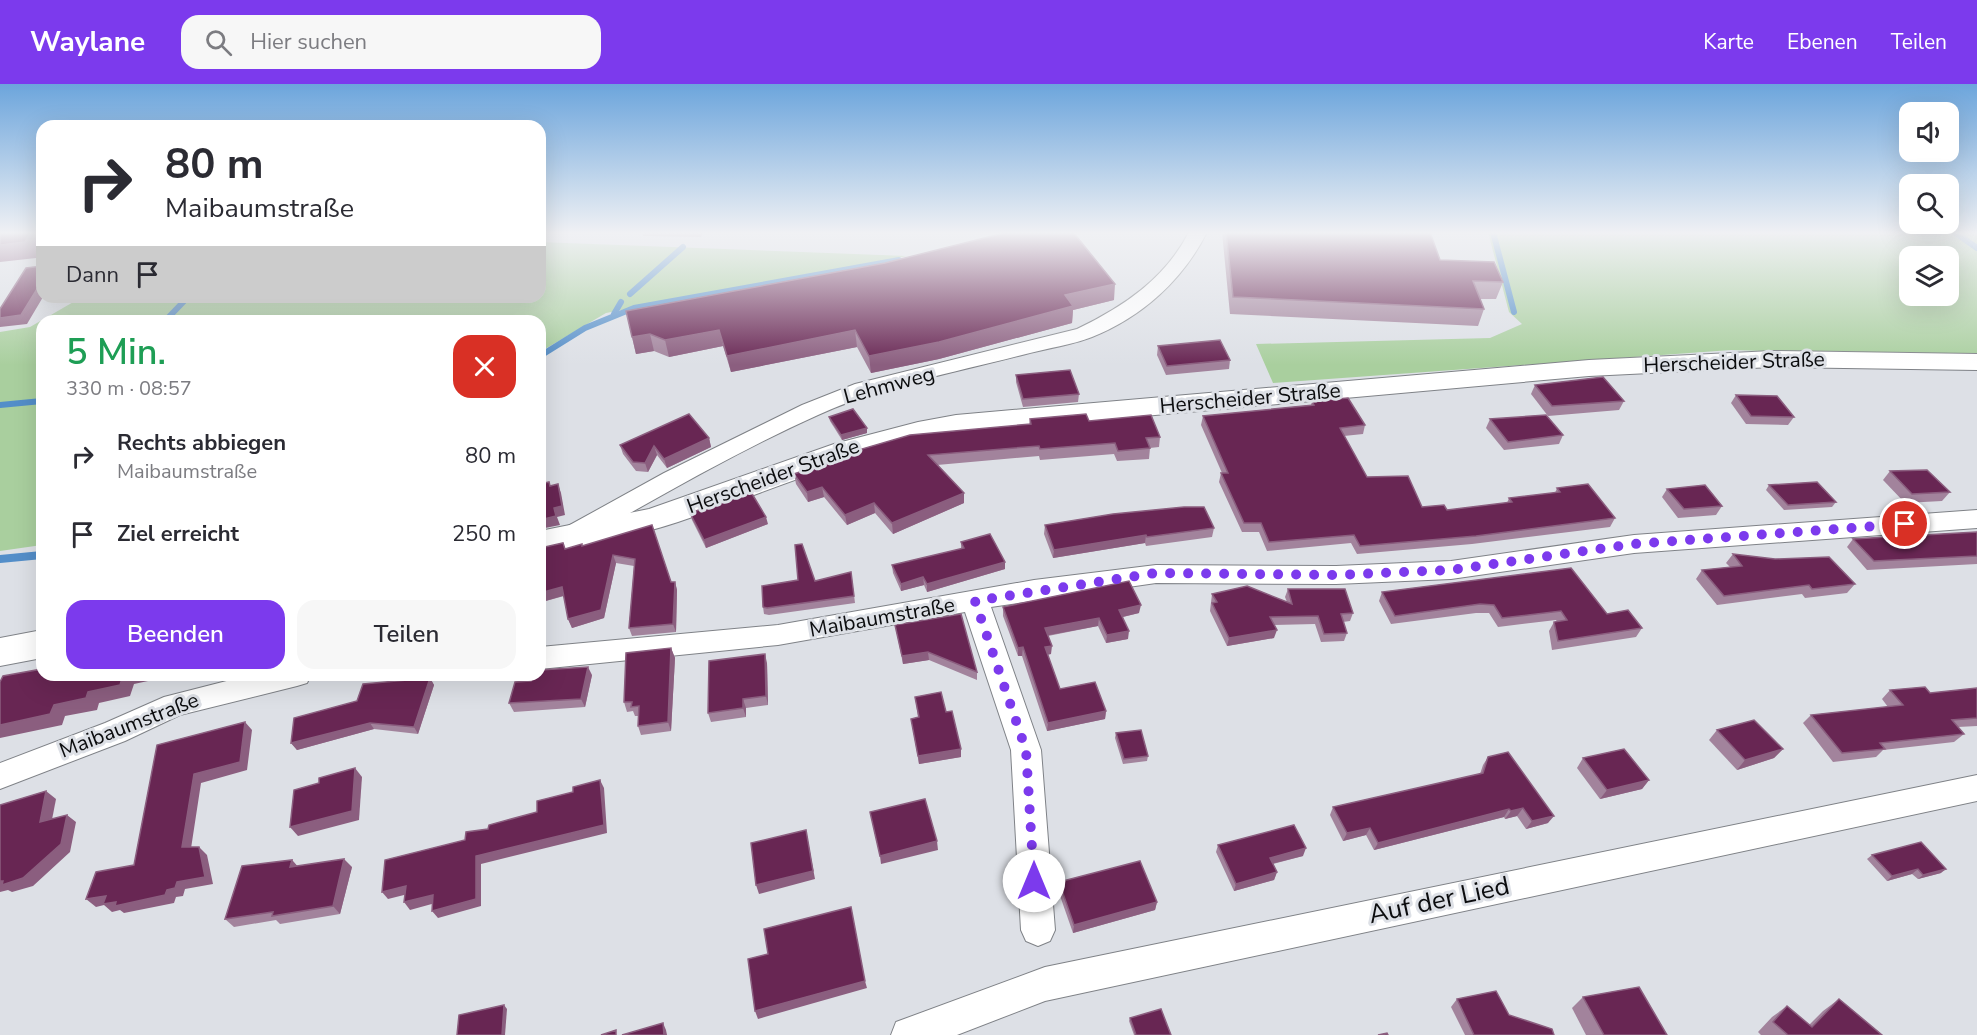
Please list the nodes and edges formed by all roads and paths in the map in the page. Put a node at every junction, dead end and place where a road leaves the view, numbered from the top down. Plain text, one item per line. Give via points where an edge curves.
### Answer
1 (1166, 276) edge
2 (1977, 362) edge
3 (1977, 519) edge
4 (553, 540) edge
5 (975, 601) junction
6 (36, 645) edge
7 (0, 652) edge
8 (546, 657) edge
9 (272, 681) edge
10 (0, 776) edge
11 (1977, 788) edge
12 (1038, 930) dead end
13 (909, 1035) edge

1 - 4 street, Lehmweg via 1112,321 1084,333 863,389 810,410 672,479 604,519
2 - 4 main road, Herscheider Straße via 1772,359 1600,367 956,424 912,430 869,442 666,514
3 - 5 street, Maibaumstraße via 1634,544 1451,570 1336,575 1156,573
5 - 8 street, Maibaumstraße via 778,635
5 - 12 street via 1026,750
6 - 7 main road
9 - 10 street, Maibaumstraße via 174,705
11 - 13 street, Auf der Lied via 1044,984

